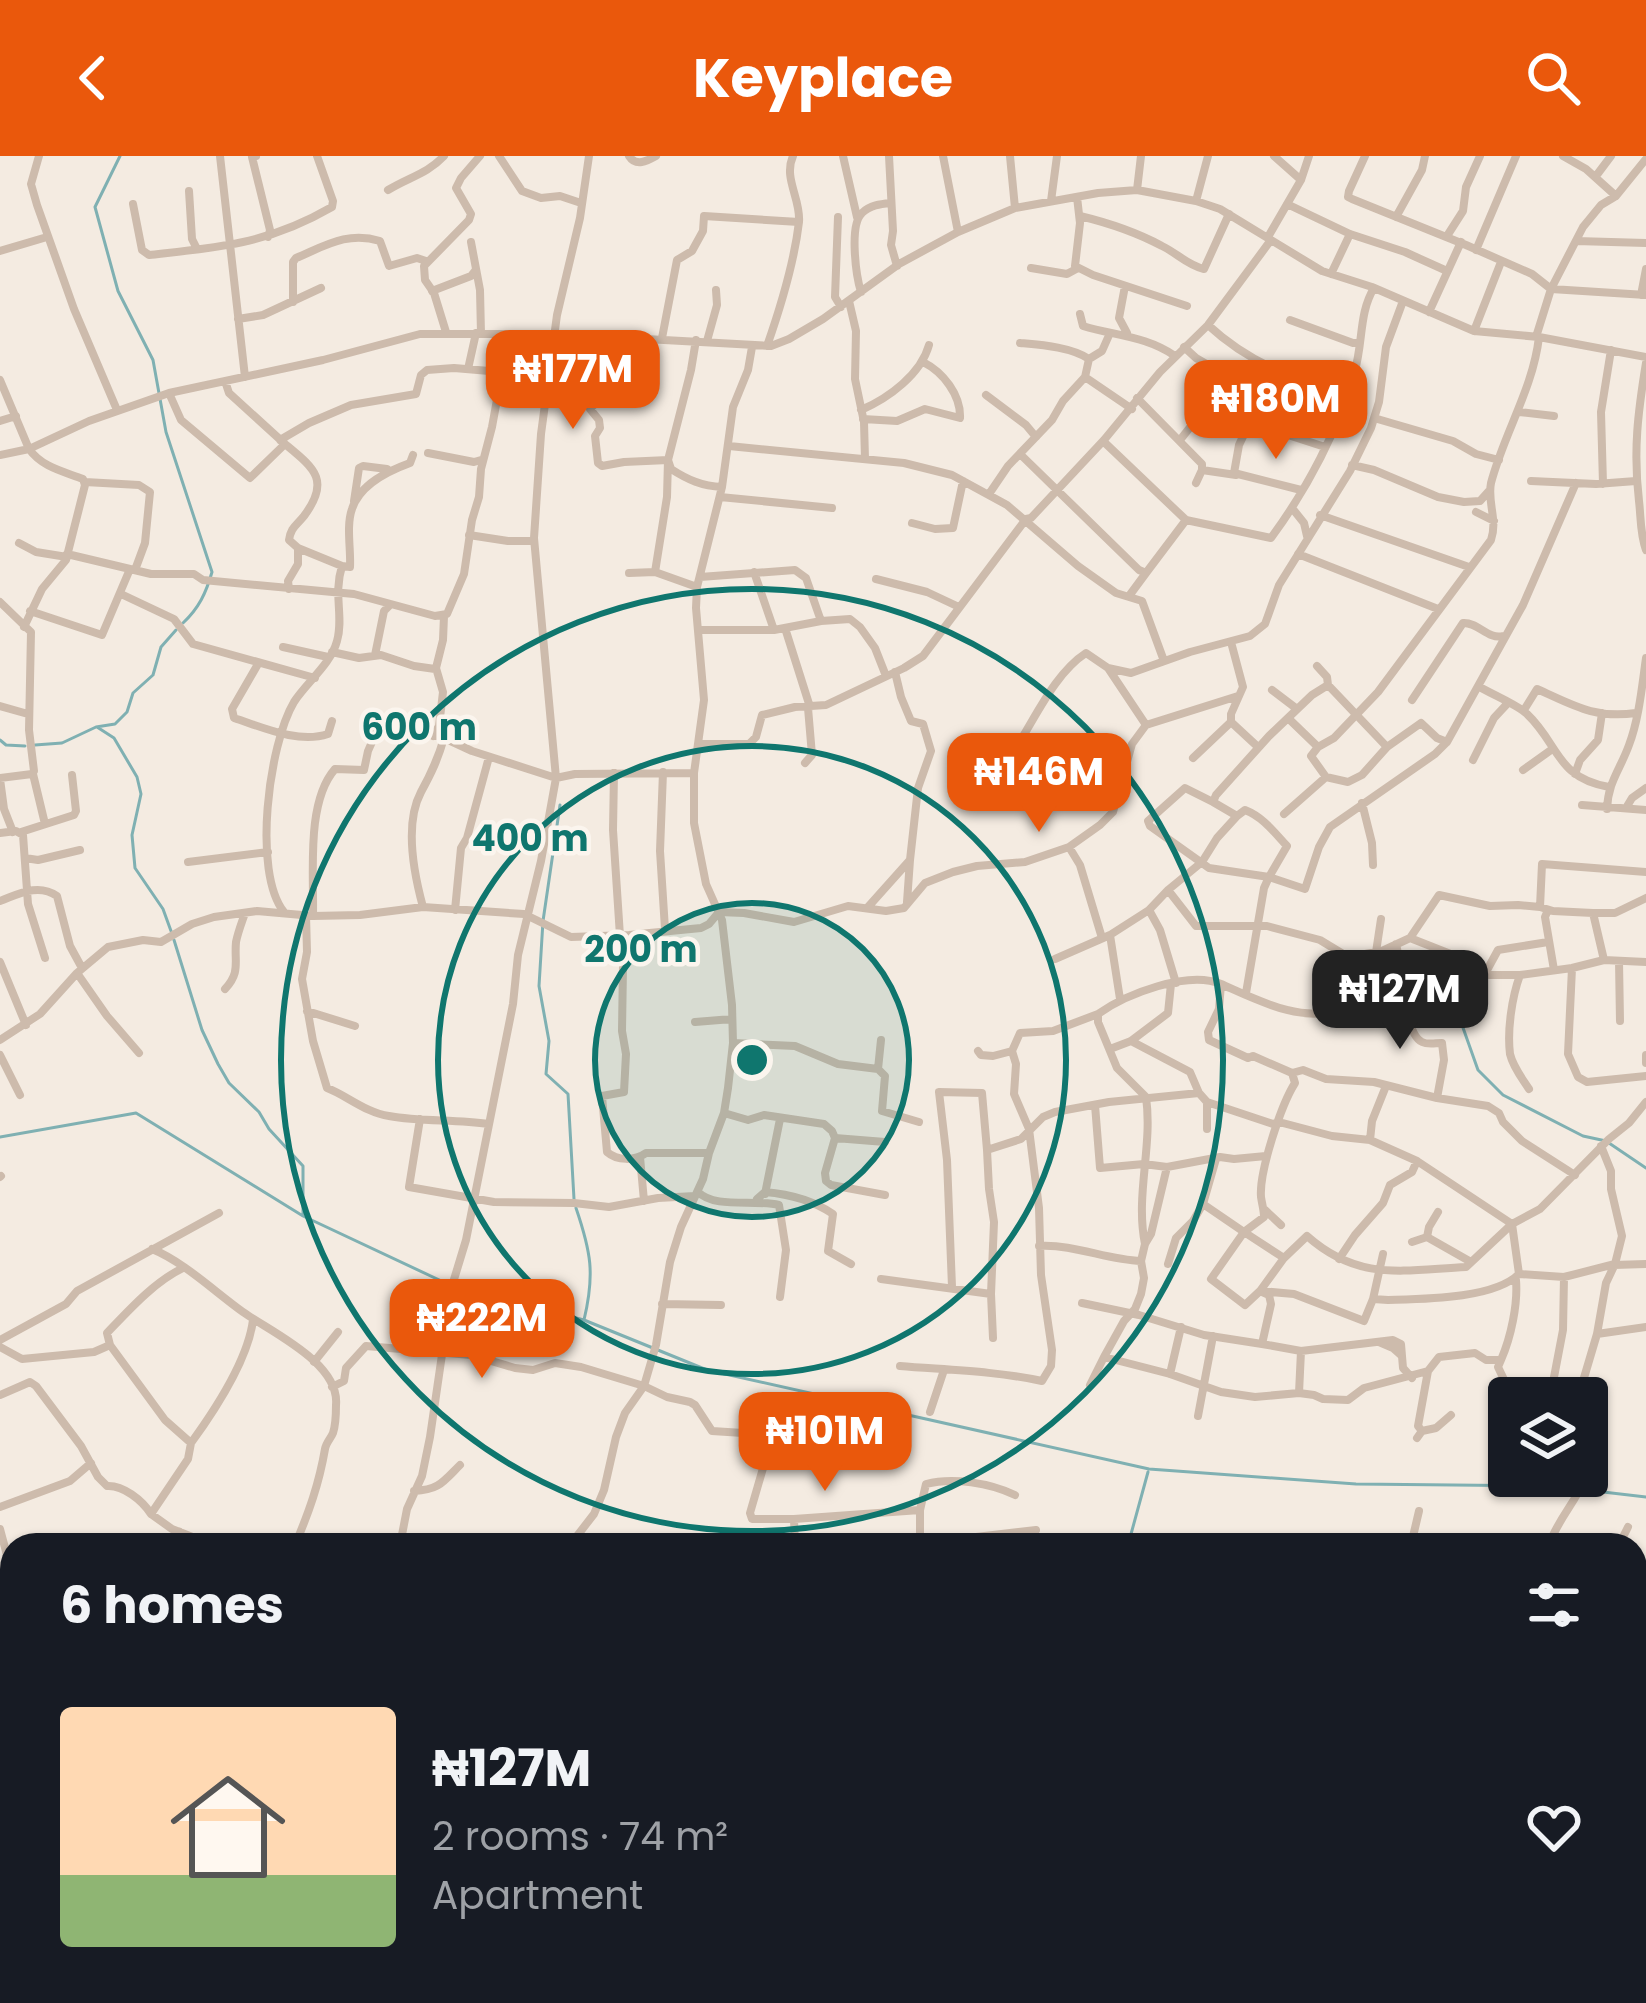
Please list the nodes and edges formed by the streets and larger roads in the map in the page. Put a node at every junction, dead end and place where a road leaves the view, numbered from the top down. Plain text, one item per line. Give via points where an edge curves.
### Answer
1 (39, 156) edge
2 (220, 156) edge
3 (256, 156) edge
4 (317, 156) edge
5 (444, 156) edge
6 (480, 156) edge
7 (500, 156) edge
8 (589, 156) edge
9 (629, 156) edge
10 (656, 156) edge
11 (793, 156) edge
12 (843, 156) edge
13 (889, 156) edge
14 (943, 156) edge
15 (1010, 156) edge
16 (1057, 156) edge
17 (1141, 156) edge
18 (1208, 156) edge
19 (1274, 156) edge
20 (1309, 156) edge
21 (1365, 156) edge
22 (1425, 156) edge
23 (1480, 156) edge
24 (1516, 156) edge
25 (1563, 156) edge
26 (1612, 156) edge
27 (1646, 159) edge
28 (1596, 176) junction
29 (1301, 180) junction
30 (388, 190) dead end
31 (1137, 190) junction
32 (189, 191) dead end
33 (1077, 196) junction
34 (1616, 196) junction
35 (1052, 201) junction
36 (1196, 201) junction
37 (581, 202) junction
38 (891, 203) junction
39 (134, 204) dead end
40 (1287, 204) junction
41 (1015, 208) junction
42 (1229, 214) junction
43 (1080, 216) junction
44 (838, 217) dead end
45 (1396, 217) junction
46 (857, 218) junction
47 (799, 222) junction
48 (958, 232) junction
49 (1350, 234) junction
50 (1448, 236) junction
51 (47, 237) junction
52 (268, 238) junction
53 (1269, 238) junction
54 (1576, 241) junction
55 (471, 242) dead end
56 (1461, 242) junction
57 (1646, 243) edge
58 (232, 247) junction
59 (197, 249) junction
60 (1476, 250) junction
61 (0, 251) edge
62 (425, 261) junction
63 (1501, 262) junction
64 (897, 266) junction
65 (1031, 268) dead end
66 (1078, 268) junction
67 (1646, 269) edge
68 (476, 270) junction
69 (1447, 271) junction
70 (1331, 274) junction
71 (1125, 286) junction
72 (321, 288) dead end
73 (1373, 288) junction
74 (1551, 289) junction
75 (716, 290) dead end
76 (432, 291) junction
77 (861, 292) junction
78 (1643, 295) edge
79 (1403, 301) junction
80 (293, 302) junction
81 (845, 304) junction
82 (1187, 306) dead end
83 (1429, 312) junction
84 (1080, 314) dead end
85 (238, 319) junction
86 (1290, 320) dead end
87 (1208, 325) junction
88 (1474, 331) junction
89 (446, 332) junction
90 (1119, 332) junction
91 (478, 334) junction
92 (509, 334) junction
93 (555, 334) junction
94 (626, 337) junction
95 (1537, 337) junction
96 (662, 338) junction
97 (701, 341) junction
98 (1020, 343) dead end
99 (1359, 343) junction
100 (929, 345) dead end
101 (767, 346) junction
102 (752, 347) junction
103 (1184, 347) junction
104 (1611, 350) junction
105 (1175, 356) junction
106 (1089, 359) junction
107 (1646, 360) edge
108 (923, 362) junction
109 (468, 369) junction
110 (501, 372) junction
111 (1204, 375) dead end
112 (245, 377) junction
113 (1085, 377) junction
114 (0, 380) edge
115 (225, 381) junction
116 (162, 395) junction
117 (986, 395) dead end
118 (1346, 396) junction
119 (1194, 397) dead end
120 (1138, 398) junction
121 (1132, 409) junction
122 (117, 410) junction
123 (1519, 412) junction
124 (862, 414) junction
125 (16, 416) junction
126 (1554, 416) dead end
127 (1374, 418) junction
128 (0, 421) edge
129 (1641, 424) edge
130 (1036, 437) junction
131 (1180, 440) junction
132 (1103, 441) junction
133 (283, 442) junction
134 (729, 446) junction
135 (1325, 447) junction
136 (29, 449) junction
137 (428, 452) dead end
138 (1020, 454) junction
139 (0, 455) edge
140 (413, 455) dead end
141 (483, 460) junction
142 (668, 460) junction
143 (865, 460) junction
144 (1499, 460) junction
145 (1352, 465) junction
146 (388, 469) junction
147 (1202, 470) junction
148 (1236, 475) junction
149 (1640, 478) edge
150 (963, 481) junction
151 (1532, 481) dead end
152 (85, 482) junction
153 (1196, 483) dead end
154 (1576, 483) junction
155 (1603, 484) junction
156 (1060, 490) junction
157 (1301, 490) junction
158 (1489, 490) junction
159 (721, 492) junction
160 (988, 494) junction
161 (354, 503) junction
162 (832, 508) dead end
163 (1292, 508) junction
164 (1475, 512) dead end
165 (1318, 519) junction
166 (1186, 520) junction
167 (1029, 521) junction
168 (1494, 521) junction
169 (913, 523) dead end
170 (1304, 523) junction
171 (1644, 531) edge
172 (469, 535) junction
173 (1307, 538) junction
174 (534, 541) junction
175 (19, 543) dead end
176 (298, 548) junction
177 (1646, 550) edge
178 (1298, 554) junction
179 (67, 555) junction
180 (342, 566) junction
181 (1469, 568) junction
182 (133, 570) junction
183 (655, 572) junction
184 (754, 572) junction
185 (629, 573) dead end
186 (1147, 573) junction
187 (876, 579) dead end
188 (698, 582) junction
189 (290, 589) junction
190 (121, 594) junction
191 (337, 594) junction
192 (1129, 596) junction
193 (0, 602) edge
194 (391, 604) junction
195 (959, 607) junction
196 (1438, 609) junction
197 (30, 611) junction
198 (444, 614) junction
199 (820, 621) junction
200 (24, 626) junction
201 (779, 629) junction
202 (698, 631) junction
203 (1504, 636) junction
204 (1231, 642) junction
205 (283, 647) dead end
206 (330, 654) junction
207 (375, 656) junction
208 (1646, 658) edge
209 (1164, 661) junction
210 (258, 664) junction
211 (1317, 666) dead end
212 (1108, 668) junction
213 (436, 669) junction
214 (891, 674) junction
215 (314, 678) junction
216 (1328, 685) junction
217 (1478, 686) junction
218 (1272, 690) dead end
219 (1238, 696) junction
220 (1412, 700) dead end
221 (1507, 704) junction
222 (0, 706) edge
223 (809, 708) junction
224 (1298, 709) junction
225 (1524, 710) junction
226 (1602, 713) junction
227 (1636, 713) junction
228 (28, 714) junction
229 (1358, 714) junction
230 (1289, 718) junction
231 (332, 721) dead end
232 (1231, 722) junction
233 (1146, 725) junction
234 (282, 734) junction
235 (433, 736) junction
236 (445, 738) junction
237 (1022, 738) dead end
238 (1447, 742) junction
239 (699, 744) junction
240 (1258, 747) junction
241 (1318, 747) junction
242 (1387, 747) junction
243 (1551, 750) junction
244 (489, 757) junction
245 (1193, 758) dead end
246 (1473, 760) dead end
247 (806, 763) dead end
248 (1523, 770) dead end
249 (663, 772) junction
250 (614, 773) junction
251 (694, 773) junction
252 (33, 774) junction
253 (1575, 774) junction
254 (72, 776) dead end
255 (1326, 777) junction
256 (556, 778) junction
257 (0, 779) edge
258 (1609, 787) junction
259 (1646, 788) edge
260 (1214, 802) junction
261 (1362, 803) junction
262 (1582, 805) dead end
263 (1607, 809) junction
264 (1625, 809) junction
265 (1646, 811) edge
266 (1284, 814) dead end
267 (1237, 815) junction
268 (45, 824) junction
269 (16, 832) junction
270 (0, 833) edge
271 (1070, 847) junction
272 (80, 850) dead end
273 (268, 852) junction
274 (26, 858) junction
275 (910, 860) junction
276 (188, 862) dead end
277 (1202, 862) junction
278 (1372, 866) dead end
279 (1646, 872) edge
280 (1268, 877) junction
281 (26, 890) junction
282 (1168, 890) junction
283 (1646, 898) edge
284 (0, 901) edge
285 (907, 902) junction
286 (868, 907) junction
287 (423, 908) junction
288 (1544, 908) junction
289 (455, 910) junction
290 (1149, 910) junction
291 (285, 912) junction
292 (718, 912) junction
293 (245, 913) junction
294 (1593, 914) junction
295 (309, 915) junction
296 (529, 915) junction
297 (1381, 919) dead end
298 (1257, 924) junction
299 (665, 929) junction
300 (620, 936) junction
301 (1106, 937) junction
302 (1410, 938) junction
303 (1548, 942) junction
304 (1396, 944) junction
305 (1376, 952) junction
306 (1348, 957) junction
307 (45, 958) dead end
308 (1055, 959) dead end
309 (1604, 960) junction
310 (1619, 961) junction
311 (0, 962) edge
312 (1646, 962) edge
313 (1572, 968) junction
314 (79, 970) junction
315 (1554, 970) junction
316 (728, 972) junction
317 (1486, 972) junction
318 (1520, 974) junction
319 (711, 975) dead end
320 (1174, 984) junction
321 (1221, 984) junction
322 (225, 988) dead end
323 (1246, 993) junction
324 (1120, 999) junction
325 (1345, 1000) junction
326 (1403, 1006) junction
327 (308, 1011) junction
328 (1098, 1014) junction
329 (732, 1019) junction
330 (1620, 1021) dead end
331 (695, 1022) dead end
332 (26, 1025) junction
333 (355, 1026) dead end
334 (0, 1040) edge
335 (880, 1040) dead end
336 (1131, 1041) junction
337 (733, 1043) junction
338 (1110, 1049) junction
339 (978, 1051) dead end
340 (1012, 1051) junction
341 (139, 1053) dead end
342 (0, 1055) edge
343 (878, 1069) junction
344 (1292, 1072) junction
345 (1646, 1076) edge
346 (1386, 1086) junction
347 (1529, 1089) dead end
348 (1199, 1093) junction
349 (20, 1095) dead end
350 (1146, 1097) junction
351 (1437, 1098) junction
352 (1207, 1102) junction
353 (1646, 1102) edge
354 (1095, 1105) junction
355 (724, 1112) junction
356 (420, 1119) junction
357 (780, 1119) junction
358 (919, 1121) dead end
359 (1279, 1122) junction
360 (489, 1124) junction
361 (1029, 1129) junction
362 (1207, 1129) dead end
363 (835, 1138) junction
364 (1370, 1140) junction
365 (885, 1142) dead end
366 (1601, 1146) junction
367 (987, 1150) junction
368 (709, 1154) junction
369 (1266, 1156) junction
370 (640, 1157) junction
371 (1216, 1159) junction
372 (1417, 1161) junction
373 (1144, 1164) junction
374 (1167, 1167) junction
375 (1575, 1175) junction
376 (696, 1194) junction
377 (885, 1195) dead end
378 (474, 1198) junction
379 (762, 1198) junction
380 (644, 1201) junction
381 (1203, 1204) junction
382 (1264, 1209) junction
383 (219, 1213) dead end
384 (1438, 1213) dead end
385 (1512, 1224) junction
386 (1281, 1226) dead end
387 (1244, 1232) junction
388 (1427, 1238) junction
389 (1412, 1242) dead end
390 (1145, 1244) junction
391 (1040, 1246) junction
392 (152, 1250) junction
393 (1383, 1254) dead end
394 (1284, 1258) junction
395 (1339, 1259) junction
396 (1141, 1261) junction
397 (1471, 1262) junction
398 (851, 1264) dead end
399 (1168, 1264) dead end
400 (1615, 1264) junction
401 (1646, 1264) edge
402 (184, 1268) junction
403 (1378, 1272) junction
404 (1518, 1277) junction
405 (1564, 1277) junction
406 (881, 1279) dead end
407 (952, 1287) junction
408 (1259, 1291) junction
409 (991, 1294) junction
410 (780, 1297) dead end
411 (1372, 1299) junction
412 (1082, 1303) dead end
413 (662, 1304) junction
414 (722, 1305) dead end
415 (1131, 1313) junction
416 (254, 1320) junction
417 (1181, 1327) junction
418 (1646, 1328) edge
419 (338, 1332) dead end
420 (1597, 1334) junction
421 (1213, 1336) junction
422 (994, 1338) dead end
423 (0, 1344) edge
424 (1262, 1344) junction
425 (110, 1346) junction
426 (444, 1351) junction
427 (1301, 1352) junction
428 (1105, 1357) junction
429 (1501, 1360) junction
430 (314, 1362) junction
431 (900, 1366) dead end
432 (944, 1370) junction
433 (1428, 1371) junction
434 (1170, 1374) junction
435 (1503, 1377) edge
436 (1554, 1377) edge
437 (1584, 1377) edge
438 (1412, 1378) junction
439 (1090, 1385) dead end
440 (1204, 1385) junction
441 (644, 1386) junction
442 (332, 1387) junction
443 (1299, 1393) junction
444 (0, 1394) edge
445 (930, 1412) dead end
446 (1198, 1415) dead end
447 (1451, 1415) dead end
448 (191, 1443) junction
449 (768, 1451) junction
450 (796, 1461) dead end
451 (91, 1463) junction
452 (460, 1465) dead end
453 (414, 1491) junction
454 (1015, 1495) dead end
455 (1576, 1497) edge
456 (0, 1507) edge
457 (920, 1510) junction
458 (1419, 1510) dead end
459 (151, 1514) junction
460 (794, 1519) junction
461 (1628, 1528) dead end
462 (1036, 1530) dead end
463 (180, 1532) edge
464 (300, 1533) edge
465 (403, 1533) edge
466 (579, 1533) edge
467 (795, 1533) edge
468 (920, 1533) edge
469 (1010, 1533) edge
470 (1414, 1533) edge
471 (1553, 1533) edge
472 (1625, 1533) edge

1 - 51 street via 31,184
2 - 58 street
3 - 52 street
4 - 52 street via 332,207
5 - 30 street
6 - 62 street via 456,188 469,220
7 - 37 street via 522,191
8 - 37 street
9 - 10 street via 640,163
11 - 47 street via 788,170
12 - 46 street
13 - 38 street
14 - 48 street
15 - 41 street
16 - 35 street
17 - 31 street
18 - 36 street
19 - 29 street
20 - 29 street
21 - 45 street via 1348,197
22 - 45 street
23 - 50 street
24 - 60 street
25 - 28 street
26 - 28 street
27 - 34 street
28 - 34 street
29 - 40 street
31 - 33 street
31 - 36 street
32 - 59 street
33 - 35 street
33 - 43 street
34 - 54 street
35 - 41 street
36 - 42 street
37 - 93 street
38 - 46 street
38 - 64 street
39 - 59 street via 146,254
40 - 49 street
40 - 53 street
41 - 48 street
42 - 43 street via 1204,269 1133,232
42 - 53 street
43 - 66 street
44 - 81 street via 835,297
45 - 50 street
46 - 77 street
47 - 96 street via 704,216 692,251 677,260
47 - 101 street
48 - 64 street
49 - 69 street
49 - 70 street
50 - 56 street
51 - 61 street
51 - 122 street
52 - 58 street
53 - 70 street
53 - 87 street
54 - 57 street
54 - 74 street
55 - 68 street
56 - 60 street
56 - 69 street
58 - 59 street
58 - 85 street
60 - 63 street
62 - 76 street
62 - 80 street via 389,266 371,238 326,242 292,262
63 - 74 street
63 - 88 street
64 - 77 street
65 - 66 street
66 - 71 street
67 - 78 street
68 - 76 street
68 - 91 street
69 - 83 street
70 - 73 street
71 - 82 street
71 - 90 street
72 - 80 street
73 - 79 street
73 - 99 street
74 - 78 street
74 - 95 street
75 - 97 street
76 - 89 street
77 - 81 street
79 - 83 street
79 - 127 street
80 - 85 street
81 - 101 street
81 - 124 street via 856,332
83 - 88 street
84 - 90 street via 1083,326
85 - 112 street
86 - 99 street
87 - 103 street
87 - 118 street via 1253,360
88 - 95 street
89 - 91 street
89 - 112 street
90 - 105 street
90 - 106 street
91 - 92 street
91 - 109 street
92 - 93 street
92 - 110 street
93 - 94 street
93 - 174 street
94 - 96 street
94 - 142 street via 611,387 590,410 599,420 598,463
95 - 104 street
95 - 123 street
96 - 97 street
97 - 102 street
97 - 142 street
98 - 106 street
99 - 118 street
100 - 108 street
101 - 102 street
102 - 134 street
103 - 105 street
103 - 111 street via 1208,365
104 - 107 street
104 - 155 street via 1600,412
105 - 120 street
106 - 113 street
107 - 129 street
108 - 124 street
108 - 124 street via 959,399 960,418 925,409 897,421
109 - 110 street
109 - 133 street via 427,370 416,394 351,406
110 - 141 street
112 - 115 street
113 - 121 street
113 - 130 street
114 - 125 street
115 - 116 street
115 - 133 street
116 - 122 street
116 - 133 street via 248,478
117 - 130 street
118 - 135 street
119 - 131 street via 1199,416
120 - 121 street
120 - 131 street
121 - 132 street
122 - 136 street
123 - 126 street
123 - 144 street
124 - 143 street
125 - 128 street
125 - 136 street
127 - 144 street
127 - 145 street
129 - 149 street
130 - 138 street
131 - 147 street
132 - 156 street
132 - 166 street
133 - 176 street via 318,477 313,500 288,535
134 - 143 street
134 - 159 street
135 - 148 street via 1252,424 1239,445
135 - 157 street
136 - 139 street
136 - 152 street
137 - 141 street
138 - 156 street
138 - 160 street
140 - 146 street
141 - 172 street
142 - 159 street via 687,479
142 - 183 street
143 - 150 street
144 - 158 street
145 - 158 street via 1450,500 1480,501
145 - 165 street
146 - 161 street
146 - 161 street via 358,468
147 - 148 street
147 - 153 street
148 - 157 street
149 - 155 street
149 - 171 street
150 - 160 street
150 - 169 street via 953,527
151 - 154 street
152 - 179 street
152 - 182 street via 139,484 150,492 145,544
154 - 155 street
154 - 203 street
156 - 167 street
156 - 186 street
157 - 163 street
158 - 168 street
159 - 162 street
159 - 188 street
160 - 167 street
161 - 180 street via 350,567
163 - 166 street via 1267,540
163 - 170 street
164 - 168 street
165 - 170 street
165 - 173 street
165 - 181 street
166 - 186 street
167 - 192 street via 1078,566
167 - 195 street
168 - 181 street via 1491,540
170 - 173 street
171 - 177 street
172 - 174 street
172 - 198 street via 464,574
173 - 178 street
174 - 256 street
175 - 179 street
176 - 180 street
176 - 189 street
178 - 196 street
178 - 204 street via 1265,624
179 - 182 street
179 - 197 street
180 - 191 street
181 - 196 street
182 - 189 street
182 - 190 street
183 - 185 street
183 - 188 street
184 - 188 street
184 - 199 street via 802,574
184 - 201 street
186 - 192 street
187 - 195 street
188 - 202 street
189 - 191 street
190 - 197 street via 102,635
190 - 210 street via 174,619 193,644
191 - 194 street
191 - 206 street
192 - 209 street via 1142,601
193 - 200 street
194 - 198 street
194 - 207 street
195 - 214 street via 923,656
196 - 229 street
197 - 200 street
198 - 213 street
199 - 201 street
199 - 214 street via 860,626
200 - 228 street via 31,632
201 - 202 street
201 - 223 street
202 - 239 street
203 - 217 street
203 - 220 street via 1463,623
204 - 209 street
204 - 219 street via 1243,687
205 - 206 street
206 - 207 street
206 - 215 street
207 - 213 street
208 - 227 street
209 - 212 street via 1131,673
210 - 215 street
210 - 234 street via 231,716
211 - 216 street
212 - 233 street
212 - 237 street via 1086,653 1078,658
213 - 235 street via 442,692
214 - 223 street
214 - 275 street via 931,751
215 - 234 street
216 - 224 street
216 - 229 street
217 - 221 street
217 - 238 street
218 - 224 street
219 - 232 street
219 - 233 street
221 - 225 street
221 - 246 street
222 - 228 street
223 - 239 street via 762,715 749,744
223 - 247 street
224 - 230 street
225 - 226 street via 1537,688
225 - 243 street
226 - 227 street
226 - 253 street via 1598,740
227 - 258 street
228 - 252 street
229 - 241 street
229 - 242 street
230 - 240 street
230 - 241 street
231 - 234 street via 319,737
232 - 240 street
232 - 245 street
233 - 271 street via 1132,744 1113,812
234 - 273 street via 266,815
235 - 236 street
235 - 295 street via 384,722 364,770 331,772 320,798
236 - 244 street
236 - 287 street via 412,829
238 - 242 street via 1421,723
238 - 261 street
239 - 251 street
240 - 260 street
241 - 255 street via 1311,756
242 - 255 street via 1362,776
243 - 248 street
243 - 253 street
244 - 256 street
244 - 289 street via 461,848
249 - 250 street
249 - 251 street
249 - 299 street
250 - 256 street
250 - 300 street
251 - 292 street via 700,860
252 - 257 street
252 - 268 street
253 - 258 street
254 - 268 street via 74,815
255 - 266 street
256 - 296 street
257 - 269 street
258 - 263 street
259 - 264 street
260 - 267 street
260 - 277 street via 1185,788 1148,821
261 - 278 street
261 - 280 street via 1330,827 1306,889
262 - 263 street
263 - 264 street
264 - 265 street
267 - 277 street
267 - 280 street via 1251,812 1287,846
268 - 269 street
269 - 270 street
269 - 274 street
271 - 285 street via 953,872
271 - 301 street
272 - 274 street
273 - 276 street
273 - 291 street via 274,896
274 - 281 street
275 - 285 street
275 - 286 street
277 - 280 street
277 - 282 street
279 - 288 street via 1542,863
280 - 298 street
281 - 284 street
281 - 307 street
281 - 314 street via 57,896
282 - 290 street
282 - 298 street via 1196,926
283 - 294 street
285 - 286 street via 886,911
286 - 292 street via 794,922
287 - 289 street
287 - 295 street
288 - 294 street
288 - 302 street via 1439,895
288 - 303 street
289 - 296 street
290 - 301 street
290 - 320 street
291 - 293 street
291 - 295 street
292 - 299 street via 701,928
292 - 316 street
293 - 314 street via 192,924 161,942 109,947
293 - 322 street via 236,974
294 - 309 street
295 - 327 street via 302,979
296 - 300 street via 572,937
296 - 360 street
297 - 305 street
298 - 306 street via 1320,940
298 - 323 street
299 - 300 street
300 - 370 street via 624,1092 602,1096 604,1131 610,1154
301 - 308 street
301 - 324 street
302 - 304 street
302 - 317 street
303 - 315 street
303 - 317 street via 1498,950
304 - 305 street
304 - 326 street
305 - 306 street
306 - 325 street
309 - 310 street
309 - 313 street
310 - 312 street
310 - 330 street
311 - 332 street
313 - 315 street
313 - 345 street via 1568,1054 1578,1077
314 - 332 street
314 - 341 street
315 - 318 street
316 - 319 street
316 - 329 street
317 - 318 street
318 - 347 street via 1510,1052
320 - 321 street
320 - 324 street
320 - 336 street via 1168,1013
321 - 323 street
321 - 344 street via 1209,1040
323 - 325 street via 1312,1014 1337,1011
324 - 328 street
325 - 326 street
326 - 351 street via 1420,1042 1443,1046
327 - 333 street
327 - 356 street via 327,1088 388,1117
328 - 338 street
328 - 340 street via 1020,1033
329 - 331 street
329 - 337 street
332 - 334 street
335 - 343 street
336 - 338 street
336 - 348 street via 1190,1072
337 - 343 street via 795,1046
337 - 355 street
338 - 350 street
339 - 340 street
340 - 361 street via 1014,1094
342 - 349 street
343 - 358 street via 885,1076 882,1111
344 - 346 street
344 - 359 street
346 - 351 street
346 - 364 street
348 - 350 street
348 - 352 street
350 - 354 street
350 - 373 street
351 - 375 street via 1493,1108 1518,1137
352 - 359 street
352 - 362 street
353 - 366 street
354 - 361 street via 1043,1117
354 - 373 street via 1100,1168
355 - 357 street
355 - 368 street
356 - 360 street
356 - 378 street via 409,1187
357 - 363 street via 824,1124
357 - 379 street
359 - 364 street
359 - 369 street
360 - 378 street
361 - 367 street
361 - 391 street
363 - 365 street
363 - 377 street via 826,1181
364 - 372 street
366 - 375 street
366 - 400 street via 1622,1236
367 - 407 street via 982,1093 939,1092
367 - 409 street
368 - 370 street
368 - 376 street
369 - 371 street
369 - 382 street
370 - 380 street
371 - 374 street
371 - 381 street
372 - 385 street
372 - 395 street
373 - 374 street
373 - 390 street
374 - 390 street
375 - 385 street
376 - 379 street via 710,1202
376 - 380 street
376 - 413 street
378 - 380 street via 615,1208
378 - 426 street
379 - 398 street via 783,1193 833,1214 828,1251
379 - 410 street via 781,1207
381 - 387 street
381 - 399 street via 1176,1238
382 - 386 street
382 - 387 street
383 - 392 street
384 - 388 street
385 - 397 street
385 - 404 street
387 - 394 street
387 - 408 street via 1210,1279 1245,1306
388 - 389 street
388 - 397 street
390 - 396 street
391 - 396 street
391 - 432 street via 1052,1350 1042,1382
392 - 402 street
392 - 423 street
393 - 403 street
394 - 395 street via 1306,1236
394 - 408 street
395 - 403 street
396 - 415 street via 1141,1294
397 - 403 street
400 - 401 street
400 - 405 street
400 - 420 street
402 - 416 street
402 - 425 street via 107,1333
403 - 411 street
404 - 405 street
404 - 411 street via 1481,1292
404 - 429 street
405 - 436 street
406 - 407 street
407 - 409 street
408 - 411 street via 1294,1294 1364,1321
408 - 424 street via 1271,1304
409 - 422 street
412 - 415 street
413 - 414 street
413 - 441 street
415 - 417 street
415 - 428 street
416 - 430 street
416 - 448 street via 235,1373
417 - 421 street
417 - 434 street
418 - 420 street
419 - 430 street
420 - 437 street
421 - 424 street
421 - 440 street
423 - 425 street via 22,1358
424 - 427 street
425 - 448 street
426 - 441 street via 515,1368 581,1367
426 - 442 street via 366,1346
426 - 453 street
427 - 438 street via 1393,1340
427 - 443 street
428 - 434 street
428 - 439 street
429 - 433 street via 1439,1357
429 - 435 street
430 - 442 street
431 - 432 street
432 - 445 street
433 - 438 street
433 - 447 street via 1419,1435
434 - 440 street
438 - 443 street via 1364,1388 1348,1400
440 - 443 street via 1255,1397
440 - 446 street
441 - 449 street via 690,1402 712,1431 743,1433
441 - 466 street via 625,1414 604,1490
442 - 464 street via 333,1432
444 - 451 street via 36,1386
448 - 459 street
449 - 450 street
449 - 460 street via 749,1514
451 - 456 street via 70,1481
451 - 459 street via 106,1486
452 - 453 street via 438,1487
453 - 465 street
454 - 457 street via 937,1481 926,1484
455 - 471 street
457 - 460 street
457 - 468 street
458 - 470 street
459 - 463 street
460 - 467 street
461 - 472 street
462 - 469 street

